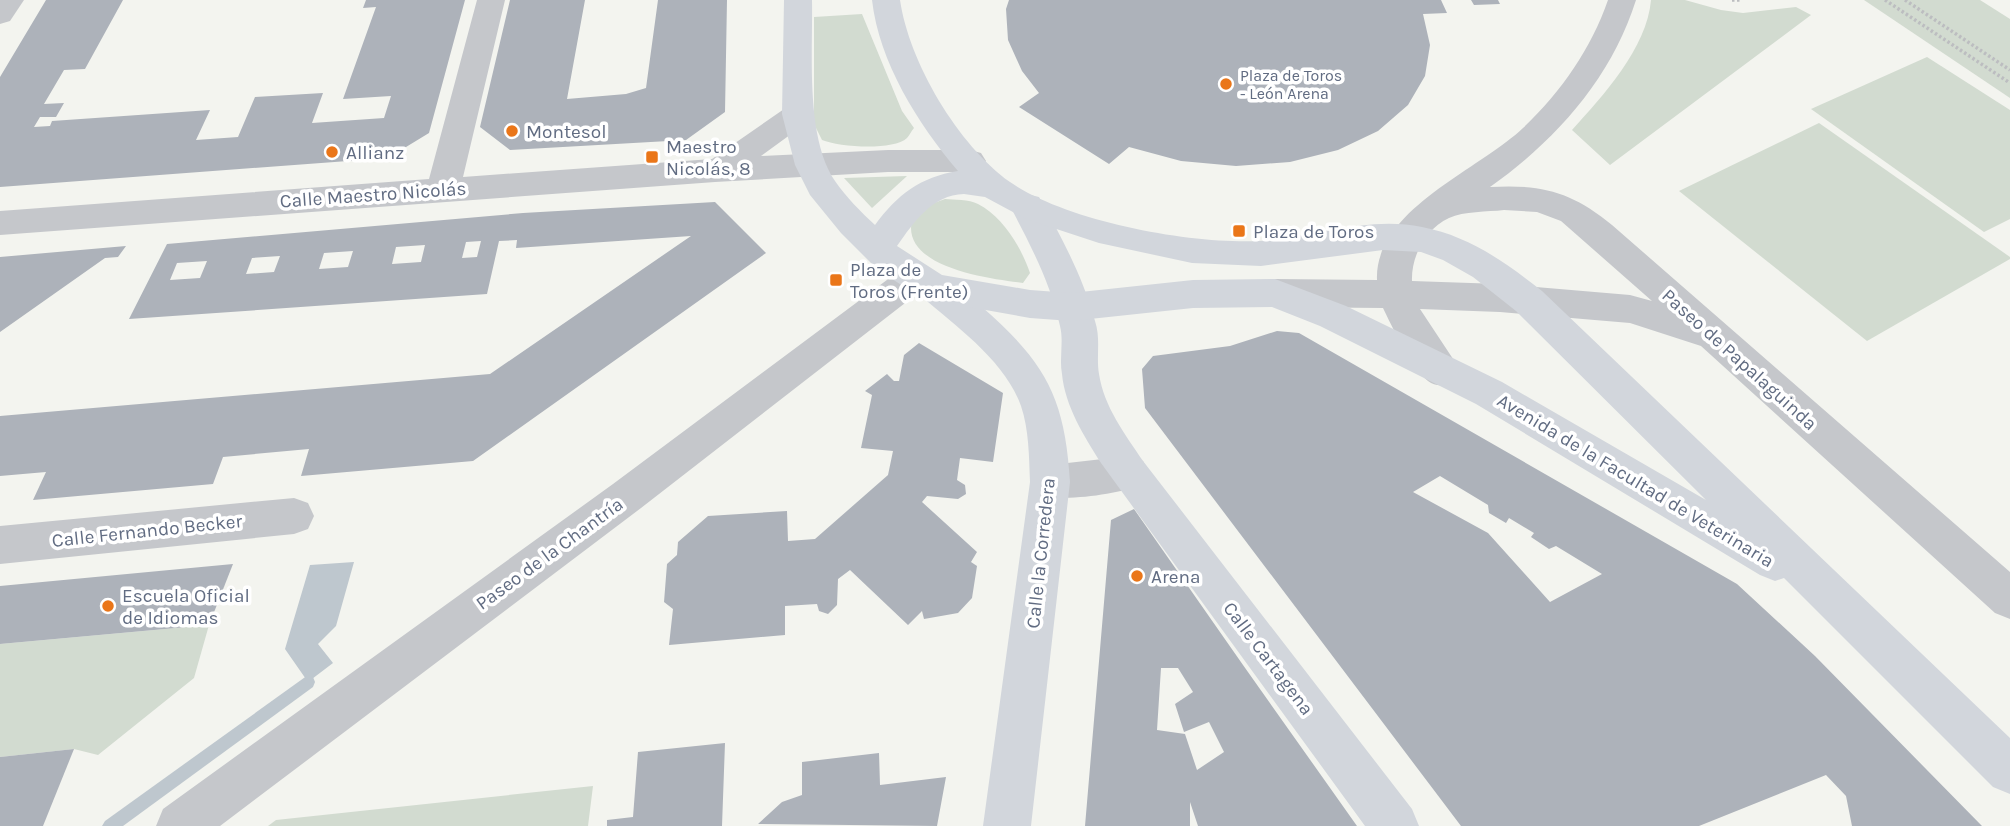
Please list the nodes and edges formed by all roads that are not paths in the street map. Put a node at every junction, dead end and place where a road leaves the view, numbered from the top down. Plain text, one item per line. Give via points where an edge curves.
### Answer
1 (10, 0) edge
2 (491, 0) edge
3 (799, 0) edge
4 (886, 0) edge
5 (1622, 0) edge
6 (0, 15) edge
7 (798, 114) junction
8 (970, 161) junction
9 (811, 165) junction
10 (732, 169) junction
11 (993, 186) junction
12 (443, 189) junction
13 (1027, 206) junction
14 (1438, 208) junction
15 (0, 223) edge
16 (1404, 237) junction
17 (877, 248) junction
18 (925, 282) junction
19 (1275, 293) junction
20 (1395, 296) junction
21 (1529, 301) junction
22 (1076, 323) junction
23 (1727, 348) junction
24 (1442, 371) junction
25 (1129, 473) junction
26 (1050, 482) junction
27 (294, 516) dead end
28 (0, 545) edge
29 (1828, 594) junction
30 (2010, 599) edge
31 (2010, 770) edge
32 (180, 826) edge
33 (1007, 826) edge
34 (1395, 826) edge

1 - 6 street
2 - 12 street
3 - 7 main road, Calle la Corredera
4 - 8 main road, Avenida de la Facultad de Veterinaria via 911,75 930,112
5 - 14 street via 1613,30 1567,101 1520,149
7 - 9 main road, Calle la Corredera
7 - 10 street
8 - 9 street, Calle Maestro Nicolás
8 - 11 main road, Avenida de la Facultad de Veterinaria
9 - 10 street, Calle Maestro Nicolás
9 - 17 main road, Calle la Corredera via 822,187
10 - 12 street, Calle Maestro Nicolás
11 - 13 main road, Avenida de la Facultad de Veterinaria
11 - 17 main road via 956,182 936,187 908,204
12 - 15 street, Calle Maestro Nicolás
13 - 16 main road, Avenida de la Facultad de Veterinaria via 1091,229 1191,250 1254,253
13 - 22 main road, Calle Cartagena via 1047,241
14 - 16 street
14 - 23 street, Paseo de Papalaguinda via 1483,199 1544,201 1570,211
16 - 20 street, Avenida de la Facultad de Veterinaria via 1393,266
16 - 21 main road, Avenida de la Facultad de Veterinaria via 1442,245 1483,263
17 - 18 main road, Calle la Corredera
18 - 22 main road, Avenida de la Facultad de Veterinaria via 1030,304
18 - 26 main road, Calle la Corredera via 1002,345 1032,389 1046,427
18 - 32 street, Paseo de la Chantría
19 - 20 street, Avenida de la Facultad de Veterinaria
19 - 22 main road, Avenida de la Facultad de Veterinaria via 1193,294
19 - 24 main road, Avenida de la Facultad de Veterinaria
20 - 21 street, Avenida de la Facultad de Veterinaria
20 - 24 street, Avenida de la Facultad de Veterinaria via 1416,341
21 - 23 street, Avenida de la Facultad de Veterinaria via 1630,310 1686,325
21 - 29 main road, Avenida de la Facultad de Veterinaria
22 - 25 main road, Calle Cartagena via 1081,377 1100,428
23 - 30 street, Paseo de Papalaguinda
24 - 29 main road, Avenida de la Facultad de Veterinaria via 1489,393
25 - 26 street
25 - 34 main road, Calle Cartagena
26 - 33 main road, Calle la Corredera
27 - 28 street, Calle Fernando Becker
29 - 31 main road, Avenida de la Facultad de Veterinaria

